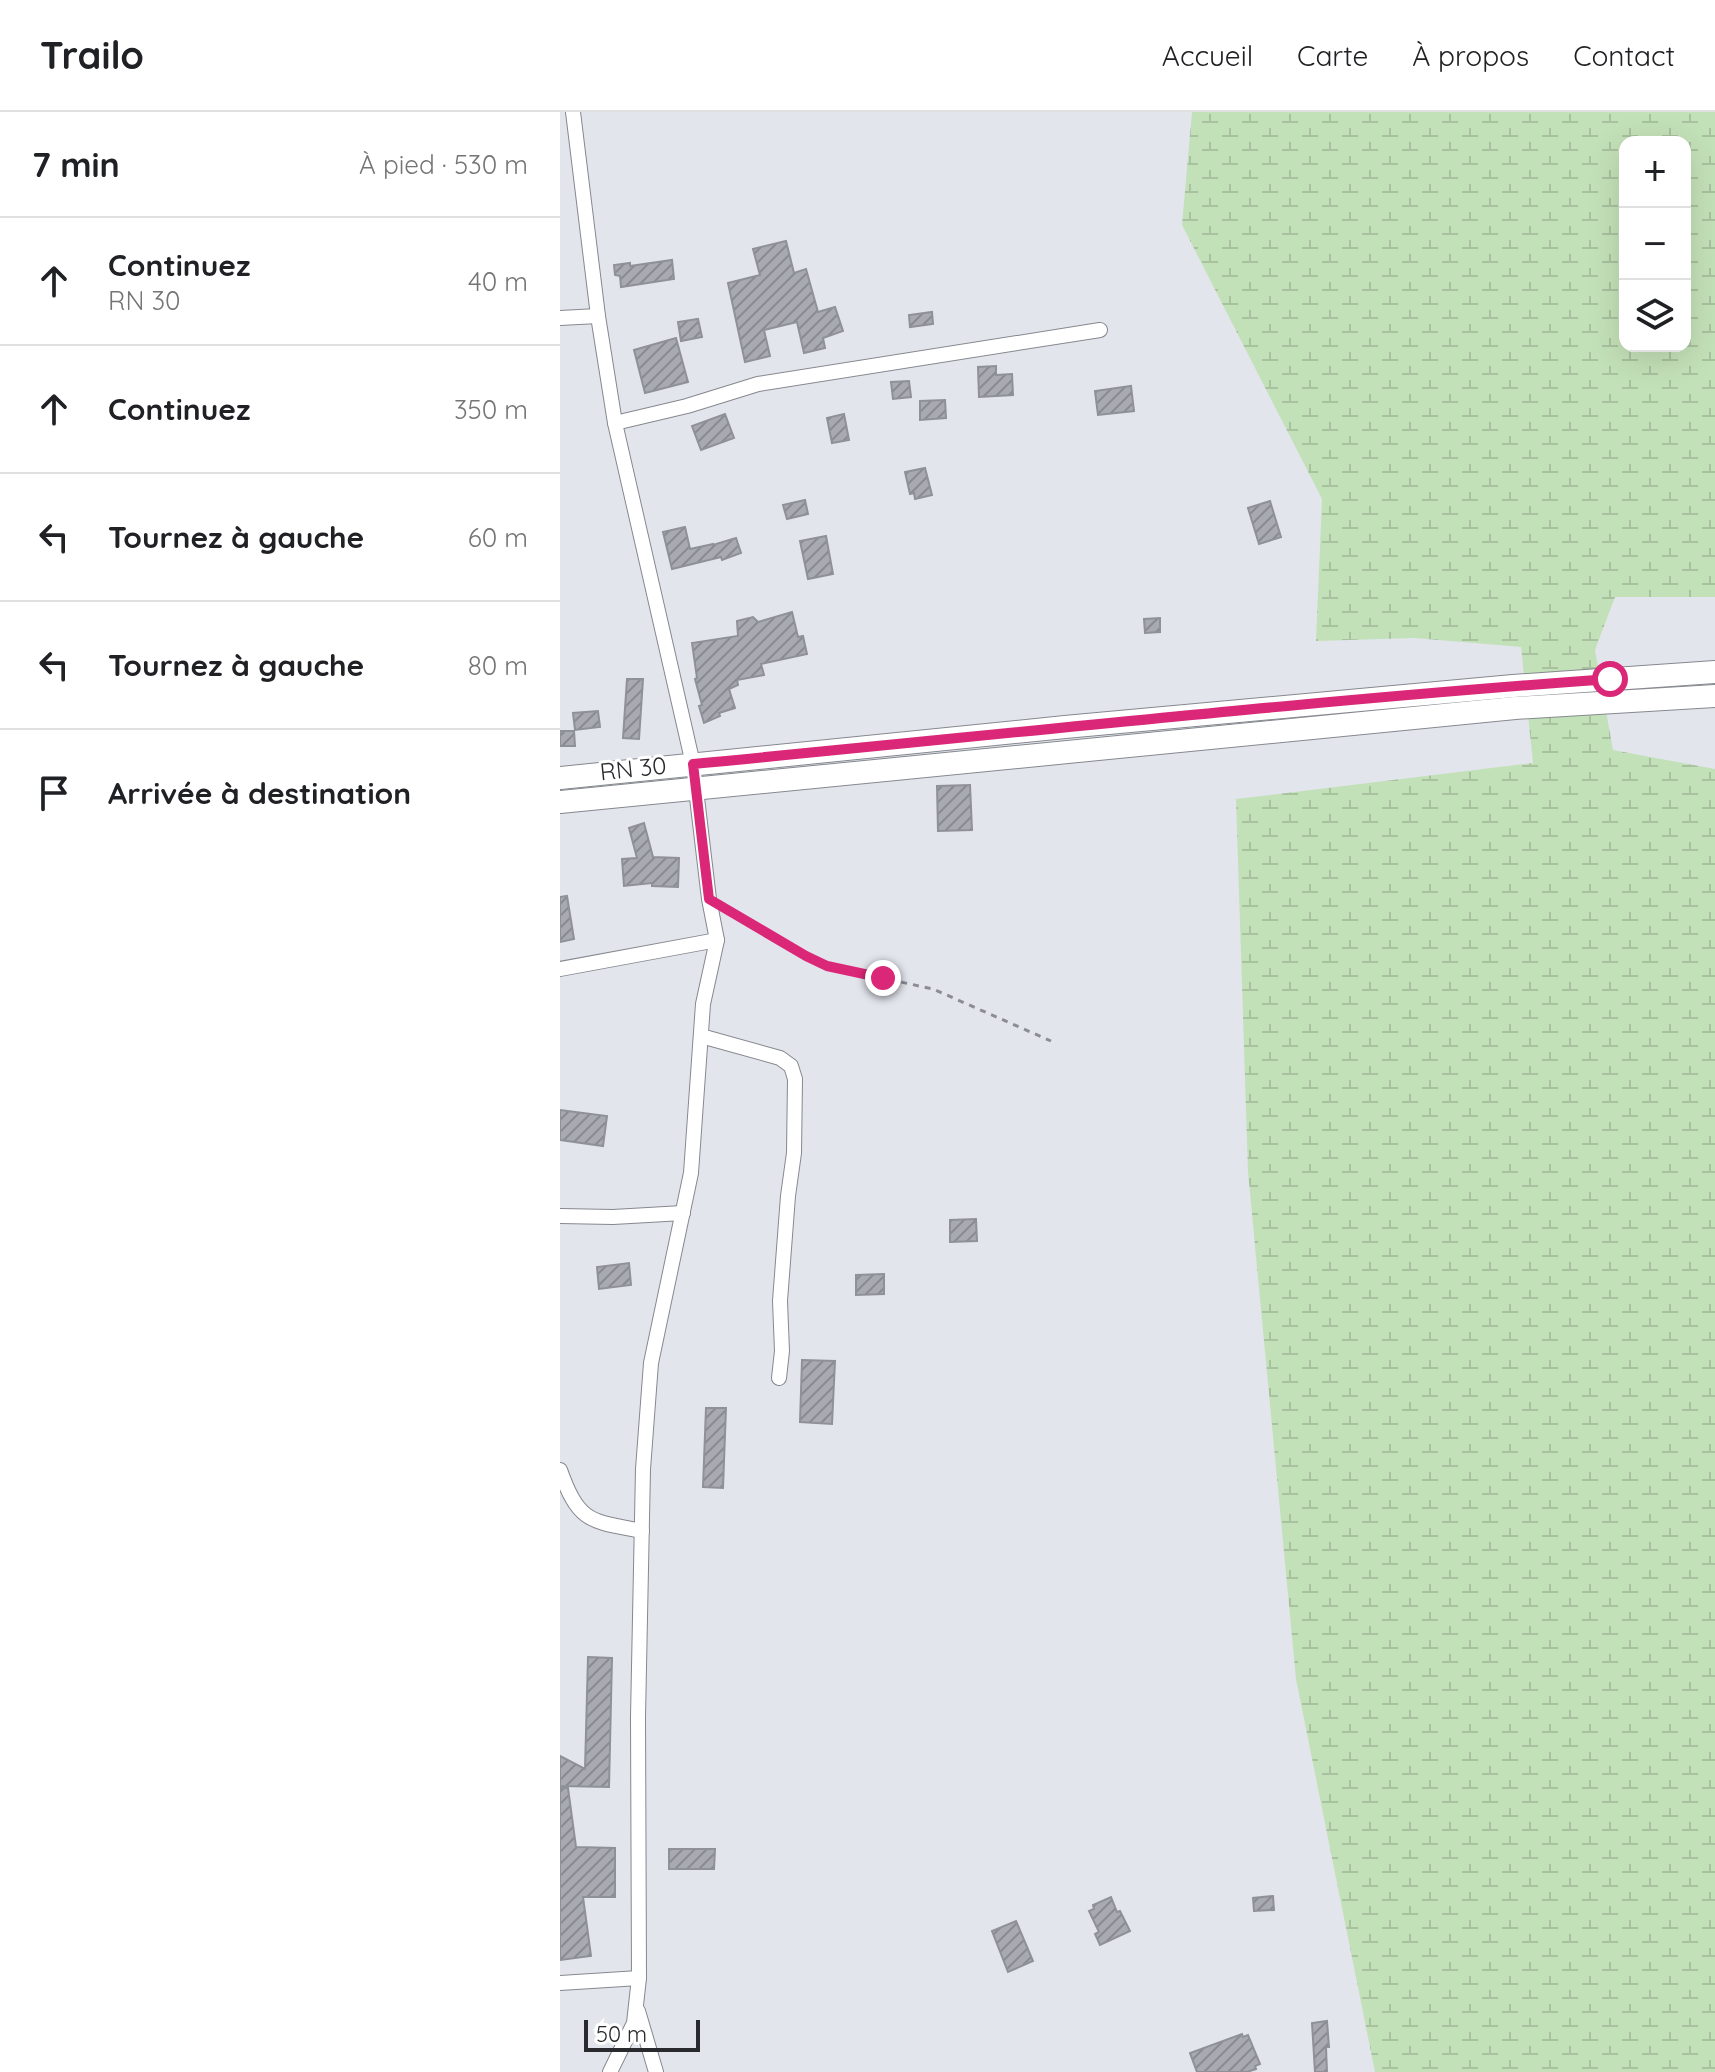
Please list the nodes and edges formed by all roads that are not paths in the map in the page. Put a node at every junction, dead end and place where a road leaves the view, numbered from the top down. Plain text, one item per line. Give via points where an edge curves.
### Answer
1 (573, 112) edge
2 (598, 316) junction
3 (560, 318) edge
4 (1100, 330) dead end
5 (615, 423) junction
6 (1715, 672) edge
7 (1611, 690) junction
8 (1715, 696) edge
9 (1514, 697) junction
10 (693, 764) junction
11 (560, 778) edge
12 (695, 788) junction
13 (560, 802) edge
14 (717, 940) junction
15 (560, 969) edge
16 (701, 1036) junction
17 (683, 1213) junction
18 (560, 1216) edge
19 (779, 1378) dead end
20 (560, 1472) edge
21 (642, 1531) junction
22 (639, 1978) junction
23 (560, 1983) edge
24 (636, 2006) junction
25 (610, 2072) edge
26 (656, 2072) edge

1 - 2 street
2 - 3 street
2 - 5 street
4 - 5 street via 758,384
5 - 10 street
6 - 7 main road, RN 30
7 - 8 main road, RN 30 / RN 30
7 - 9 main road, RN 30 / RN 30
9 - 10 main road, RN 30
9 - 12 main road, RN 30 / RN 30
10 - 11 main road, RN 30
10 - 12 street
12 - 13 main road, RN 30 / RN 30
12 - 14 street
14 - 15 street
14 - 16 street
16 - 17 street
16 - 19 street via 780,1058 791,1066 795,1079
17 - 18 street
17 - 21 street via 651,1363
20 - 21 street via 583,1515
21 - 22 street
22 - 23 street
22 - 24 street
24 - 25 street via 634,2023
24 - 26 street

